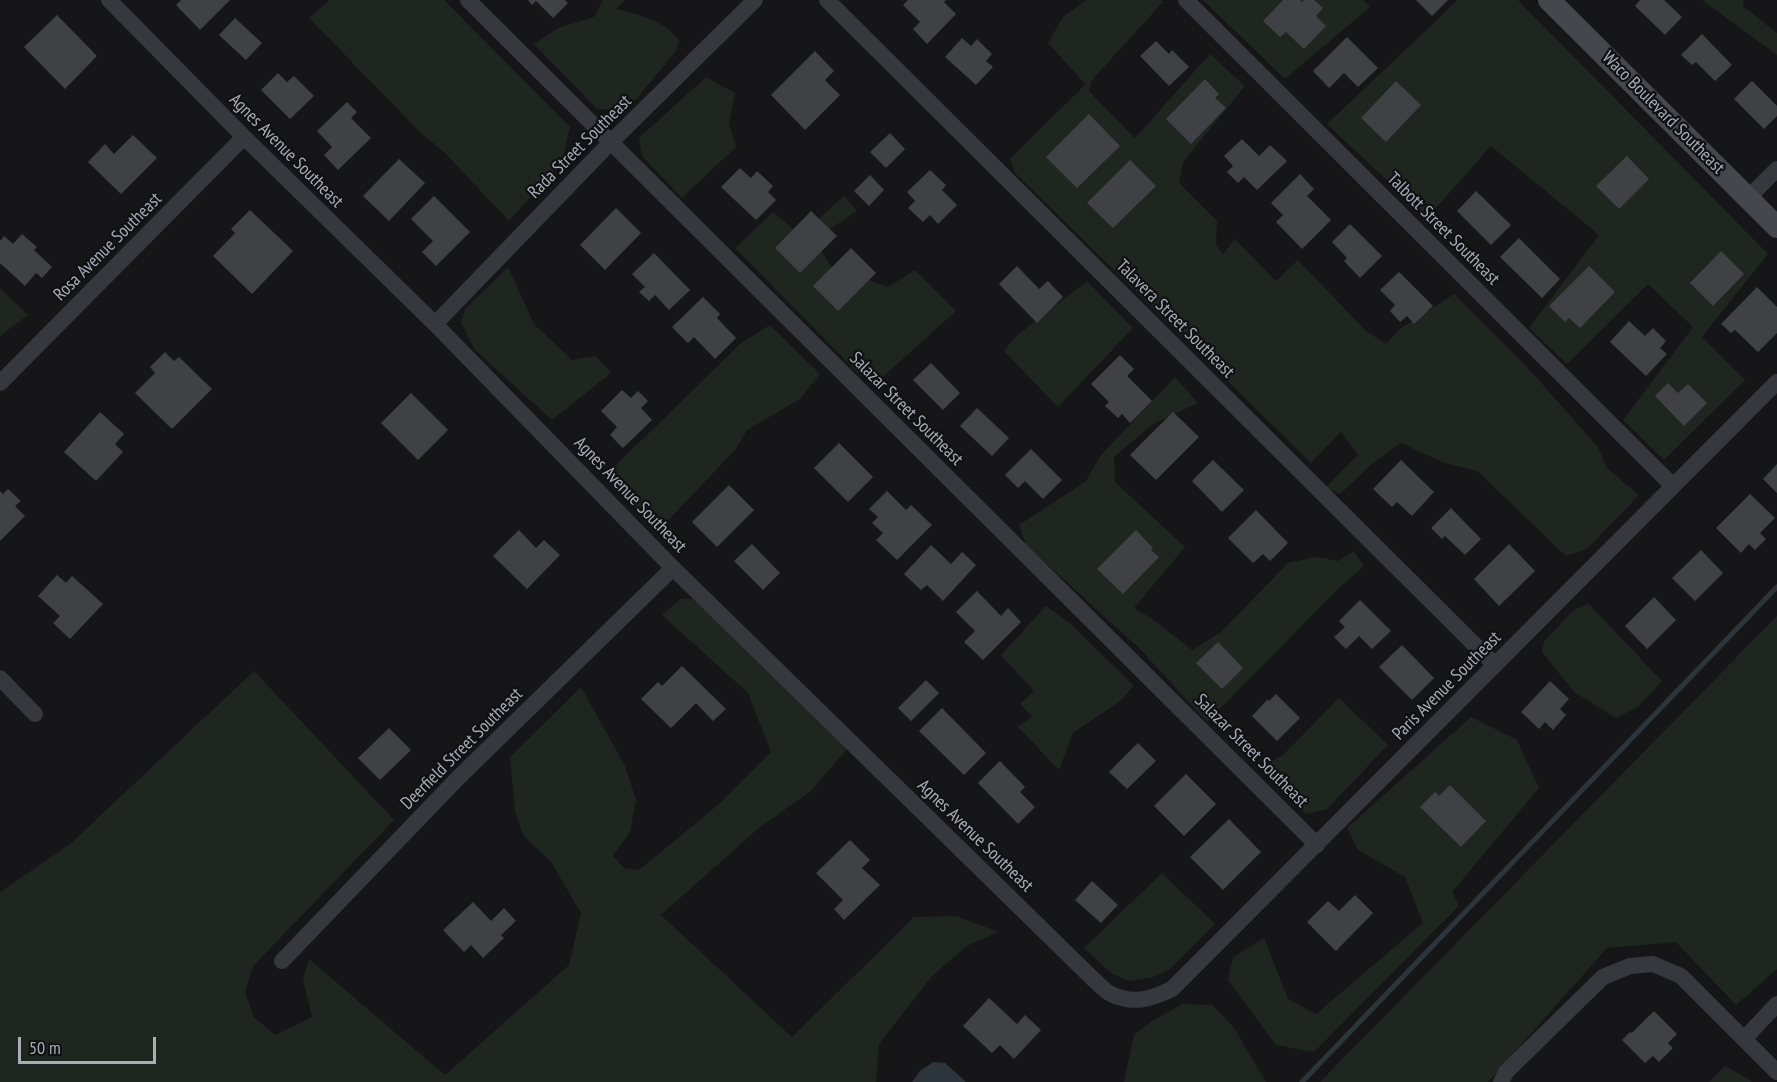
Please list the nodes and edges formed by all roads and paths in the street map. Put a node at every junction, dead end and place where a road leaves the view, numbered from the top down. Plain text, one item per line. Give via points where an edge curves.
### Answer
1 (109, 0) edge
2 (468, 0) edge
3 (755, 0) edge
4 (827, 0) edge
5 (1186, 0) edge
6 (1549, 0) edge
7 (244, 137) junction
8 (610, 142) junction
9 (1777, 169) edge
10 (1748, 198) junction
11 (1777, 226) edge
12 (435, 324) junction
13 (1777, 381) edge
14 (0, 383) edge
15 (1673, 486) junction
16 (673, 568) junction
17 (1495, 665) junction
18 (0, 678) edge
19 (35, 714) dead end
20 (1317, 845) junction
21 (282, 961) dead end
22 (1135, 1000) joint
23 (1777, 1004) edge
24 (1744, 1039) junction
25 (1777, 1072) edge
26 (1501, 1082) edge

1 - 7 street, Agnes Avenue Southeast
2 - 8 street, Salazar Street Southeast
3 - 8 street, Rada Street Southeast
4 - 17 street, Talavera Street Southeast
5 - 15 street, Talbott Street Southeast
6 - 10 street, Waco Boulevard Southeast
7 - 12 street, Agnes Avenue Southeast
7 - 14 street, Rosa Avenue Southeast
8 - 12 street, Rada Street Southeast
8 - 20 street, Salazar Street Southeast
9 - 10 street
10 - 11 street, Waco Boulevard Southeast
12 - 16 street, Agnes Avenue Southeast
13 - 15 street, Paris Avenue Southeast
15 - 17 street, Paris Avenue Southeast
16 - 21 street, Deerfield Street Southeast via 459,778
16 - 22 street, Agnes Avenue Southeast via 1092,978 1111,994
17 - 20 street, Paris Avenue Southeast
18 - 19 street
20 - 22 street, Paris Avenue Southeast via 1172,989 1151,999
23 - 24 street
24 - 25 street
24 - 26 street via 1680,976 1653,964 1630,966 1603,977 1506,1072

